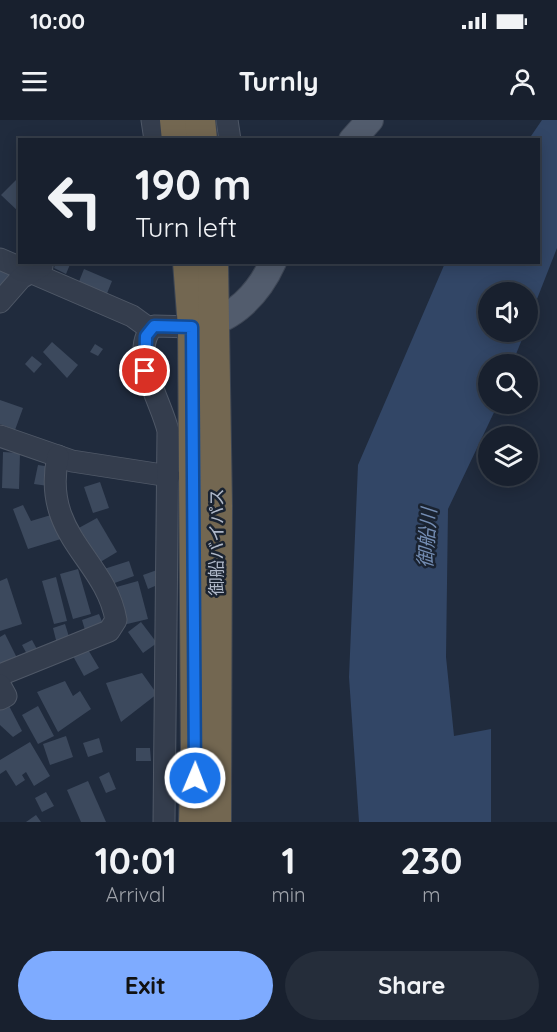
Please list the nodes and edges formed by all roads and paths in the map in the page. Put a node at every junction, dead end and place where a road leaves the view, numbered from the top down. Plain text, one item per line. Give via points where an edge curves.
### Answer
1 (152, 120) edge
2 (175, 120) edge
3 (200, 120) edge
4 (227, 120) edge
5 (370, 120) edge
6 (154, 138) edge
7 (177, 138) edge
8 (202, 138) edge
9 (230, 138) edge
10 (354, 138) edge
11 (0, 259) edge
12 (18, 263) edge
13 (189, 264) edge
14 (213, 264) edge
15 (272, 264) edge
16 (39, 267) edge
17 (0, 302) edge
18 (204, 325) junction
19 (150, 329) junction
20 (0, 436) edge
21 (58, 456) junction
22 (169, 476) junction
23 (0, 675) edge
24 (0, 685) edge
25 (0, 699) edge
26 (164, 822) edge
27 (194, 822) edge
28 (216, 822) edge

1 - 6 street
2 - 7 highway
3 - 8 highway
4 - 9 street
5 - 10 main road
11 - 12 street
13 - 18 highway, 御船バイパス
14 - 18 highway, 御船バイパス
15 - 18 main road via 255,293 238,309
16 - 17 street via 21,278
16 - 19 street
18 - 19 street via 164,324
18 - 27 highway, 御船バイパス
18 - 28 highway, 御船バイパス
19 - 22 street via 144,353 145,371 165,418
20 - 21 street
21 - 22 street
21 - 23 street via 55,485 67,532 105,590 116,620 109,631
22 - 26 street
24 - 25 street via 6,696

